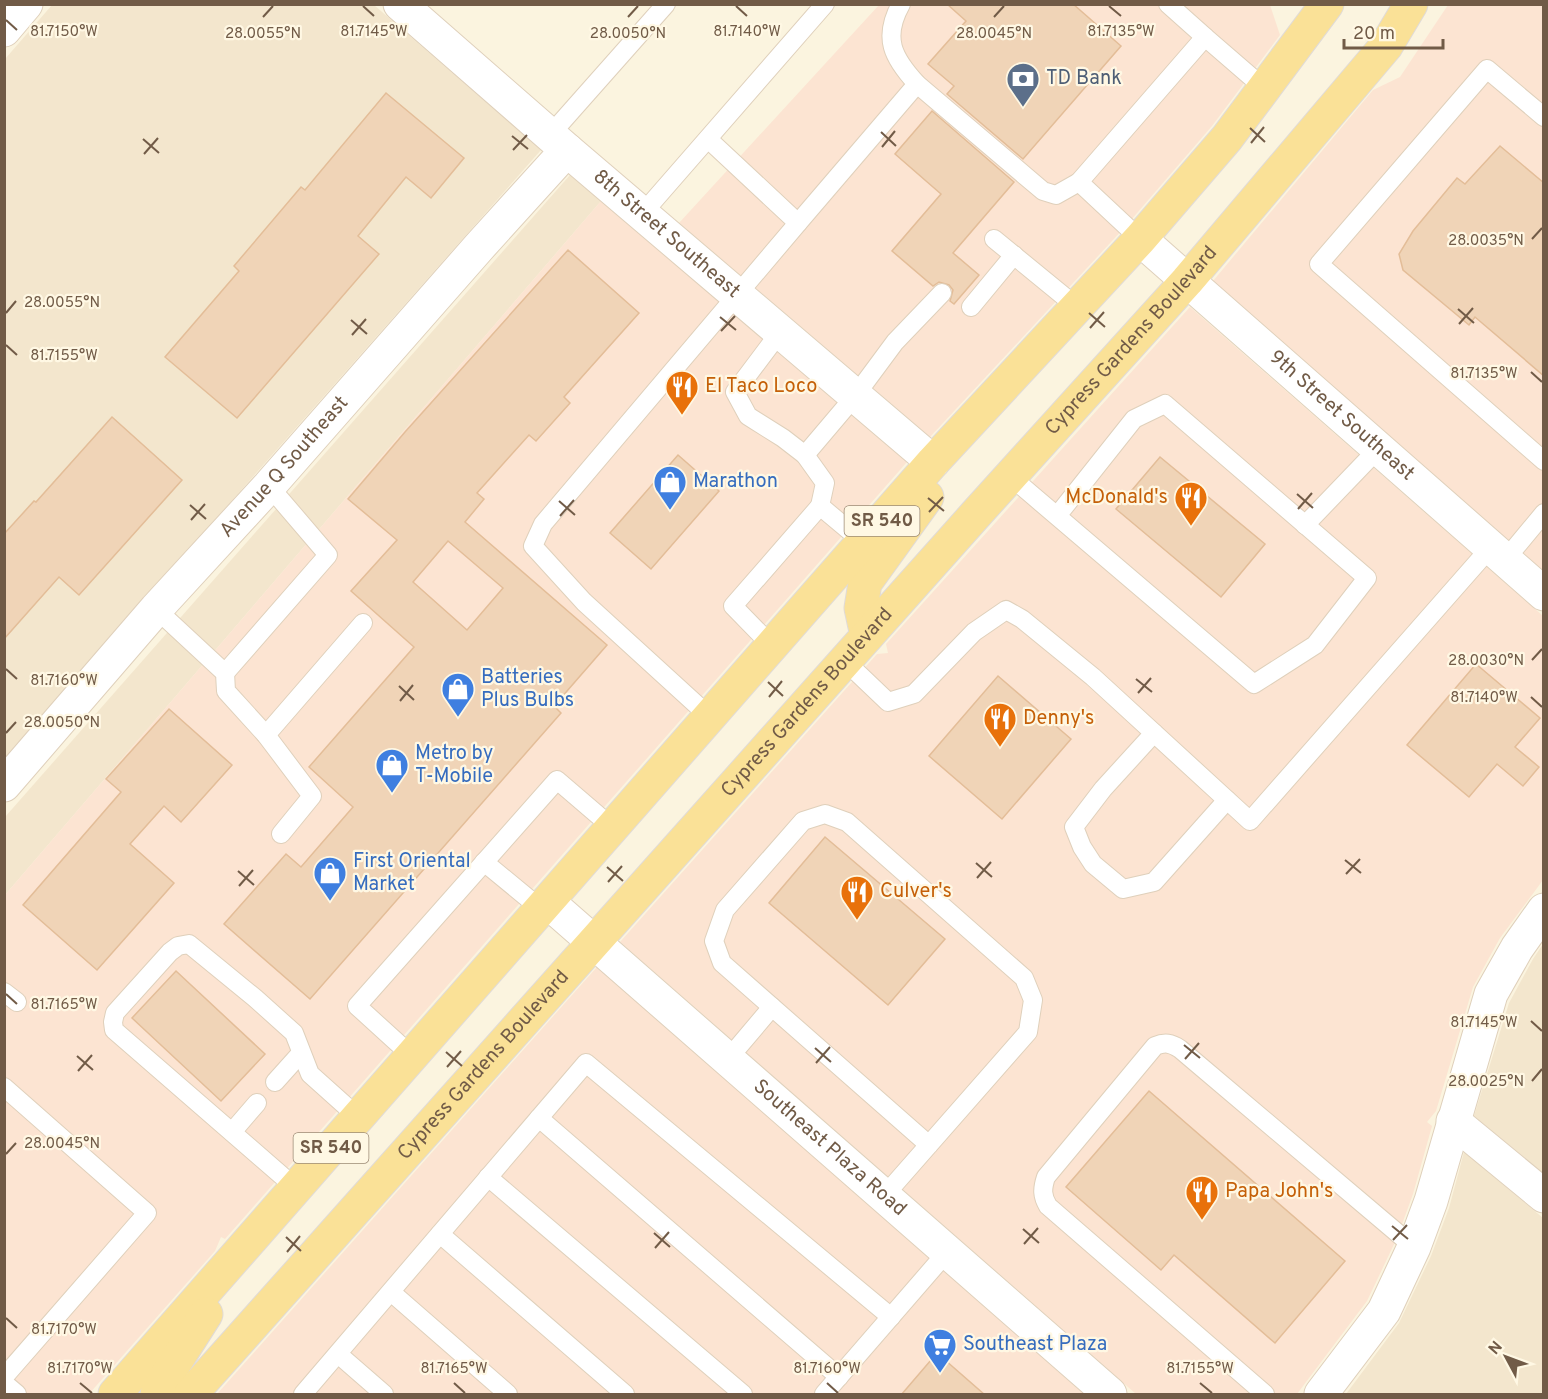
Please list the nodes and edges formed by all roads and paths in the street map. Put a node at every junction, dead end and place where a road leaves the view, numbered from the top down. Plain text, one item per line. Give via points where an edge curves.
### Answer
1 (26, 4) edge
2 (400, 4) edge
3 (666, 4) edge
4 (825, 4) edge
5 (901, 4) edge
6 (1168, 4) edge
7 (1327, 4) edge
8 (1411, 4) edge
9 (4, 30) edge
10 (1205, 37) junction
11 (917, 84) junction
12 (1264, 88) junction
13 (1544, 117) edge
14 (708, 139) junction
15 (558, 142) junction
16 (1079, 182) junction
17 (642, 214) junction
18 (798, 223) junction
19 (994, 239) dead end
20 (1140, 239) junction
21 (1014, 255) junction
22 (1187, 281) junction
23 (942, 293) dead end
24 (737, 295) junction
25 (971, 307) dead end
26 (1077, 307) junction
27 (780, 332) junction
28 (855, 396) junction
29 (1378, 449) junction
30 (805, 455) junction
31 (1544, 460) edge
32 (933, 462) junction
33 (1010, 476) junction
34 (270, 486) junction
35 (820, 506) junction
36 (1544, 513) edge
37 (1057, 516) junction
38 (1305, 525) junction
39 (863, 542) junction
40 (1497, 554) junction
41 (1544, 594) edge
42 (156, 609) junction
43 (363, 623) dead end
44 (867, 636) junction
45 (772, 646) junction
46 (845, 661) junction
47 (225, 673) junction
48 (710, 717) junction
49 (1154, 733) junction
50 (266, 735) junction
51 (4, 785) edge
52 (1227, 800) junction
53 (613, 828) junction
54 (281, 834) dead end
55 (484, 862) junction
56 (545, 905) junction
57 (1544, 910) edge
58 (594, 942) junction
59 (772, 1007) junction
60 (302, 1053) junction
61 (412, 1056) junction
62 (728, 1059) junction
63 (275, 1083) dead end
64 (4, 1087) edge
65 (257, 1103) dead end
66 (358, 1117) junction
67 (539, 1118) junction
68 (1453, 1121) junction
69 (232, 1132) junction
70 (929, 1145) junction
71 (488, 1177) junction
72 (296, 1188) junction
73 (884, 1196) junction
74 (1544, 1196) edge
75 (440, 1234) junction
76 (1414, 1247) junction
77 (947, 1252) junction
78 (231, 1261) junction
79 (391, 1292) junction
80 (891, 1317) junction
81 (338, 1354) junction
82 (4, 1377) edge
83 (839, 1377) junction
84 (4, 1383) edge
85 (17, 1395) edge
86 (115, 1395) edge
87 (157, 1395) edge
88 (191, 1395) edge
89 (303, 1395) edge
90 (384, 1395) edge
91 (508, 1395) edge
92 (625, 1395) edge
93 (743, 1395) edge
94 (824, 1395) edge
95 (1110, 1395) edge
96 (1265, 1395) edge
97 (1321, 1395) edge

1 - 9 street
2 - 15 street, 8th Street Southeast
3 - 15 lane
4 - 14 lane
5 - 11 lane via 892,23 893,51
6 - 10 lane
7 - 12 main road, SR 540
8 - 22 main road, Cypress Gardens Boulevard / SR 540 via 1386,46
10 - 12 lane
10 - 16 lane
11 - 16 lane via 1043,190 1056,195
11 - 18 lane
12 - 20 main road, SR 540 via 1227,138
13 - 31 lane via 1487,69 1319,264
14 - 17 lane
14 - 18 lane
15 - 17 street, 8th Street Southeast
15 - 34 street, Avenue Q Southeast via 478,247
16 - 20 lane
17 - 24 street, 8th Street Southeast
18 - 24 lane
19 - 21 lane
20 - 22 street, 9th Street Southeast
20 - 26 main road, SR 540
21 - 25 lane
21 - 26 lane
22 - 29 street, 9th Street Southeast
22 - 33 main road, Cypress Gardens Boulevard / SR 540
23 - 28 lane via 895,342
24 - 27 street, 8th Street Southeast
24 - 48 lane via 543,524 533,546 584,602
26 - 32 main road, SR 540
27 - 28 street, 8th Street Southeast
27 - 30 lane via 735,392 748,416
28 - 30 lane
28 - 32 street, 8th Street Southeast
29 - 38 lane
29 - 40 street, 9th Street Southeast
30 - 35 lane via 825,483
32 - 39 main road, SR 540
32 - 44 main road via 933,486 925,501 865,583 861,608
33 - 37 lane
33 - 44 main road, Cypress Gardens Boulevard / SR 540
34 - 42 street, Avenue Q Southeast
34 - 47 lane via 328,555
35 - 39 lane
35 - 45 lane via 733,606
36 - 40 lane
37 - 38 lane via 1134,419 1165,404
37 - 38 lane via 1254,684 1315,645 1367,578
39 - 45 main road, SR 540
40 - 41 street, 9th Street Southeast
40 - 52 lane via 1250,821
42 - 47 lane
42 - 51 street, Avenue Q Southeast
43 - 50 lane
44 - 46 main road, Cypress Gardens Boulevard / SR 540
45 - 48 main road, SR 540
46 - 49 lane via 888,702 914,694 974,632 1006,610 1093,676
46 - 58 main road, Cypress Gardens Boulevard / SR 540
47 - 50 lane via 226,691
48 - 53 main road, SR 540
49 - 52 lane
49 - 52 lane via 1074,827 1093,864 1123,889 1154,882
50 - 54 lane via 312,796
53 - 55 lane via 557,780
53 - 56 main road, SR 540
55 - 56 lane
55 - 61 lane via 357,1006
56 - 58 street, Southeast Plaza Road
56 - 61 main road, SR 540
57 - 68 street via 1516,948 1491,994
58 - 62 street, Southeast Plaza Road
58 - 88 main road, Cypress Gardens Boulevard / SR 540
59 - 62 lane
59 - 70 lane
59 - 70 lane via 722,963 714,940 725,910 803,821 825,814 847,822 1024,978 1034,1000 1028,1032
60 - 63 lane
60 - 66 lane via 310,1074
60 - 69 lane via 294,1033 189,944 170,952 115,1013 114,1030
61 - 66 main road, SR 540
62 - 73 street, Southeast Plaza Road
64 - 82 lane via 147,1213
65 - 69 lane
66 - 72 main road, SR 540
67 - 71 lane
67 - 80 lane via 586,1063
67 - 83 lane
68 - 74 street
68 - 76 street
69 - 72 lane
70 - 73 lane
71 - 75 lane
71 - 93 lane
72 - 78 main road, SR 540
73 - 77 street, Southeast Plaza Road
75 - 79 lane
75 - 92 lane
76 - 96 lane via 1180,1049 1173,1044 1155,1046 1046,1178 1043,1198
76 - 97 street via 1384,1311
77 - 80 lane
77 - 95 street, Southeast Plaza Road
78 - 86 main road, SR 540
78 - 87 main road via 213,1303
79 - 81 lane
79 - 91 lane
80 - 83 lane
81 - 89 lane
81 - 90 lane
83 - 94 lane
84 - 85 lane

